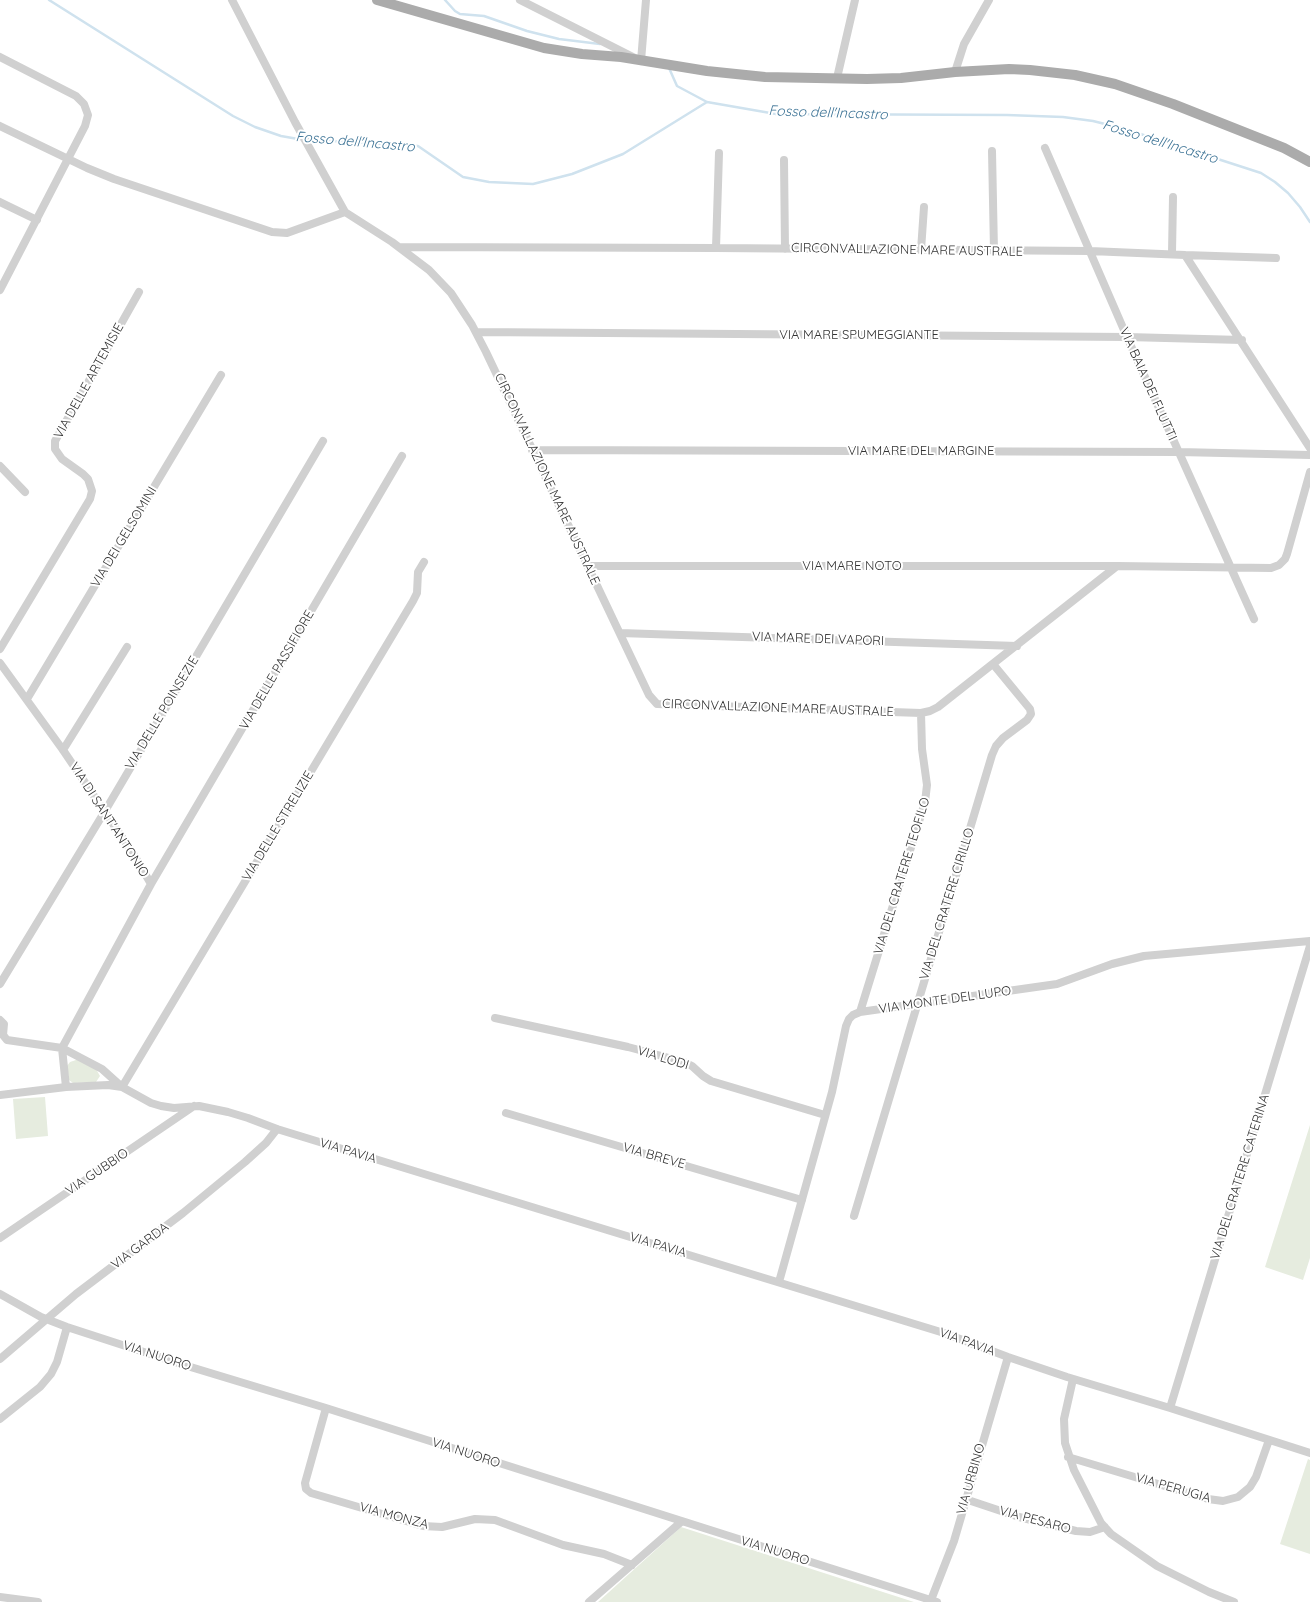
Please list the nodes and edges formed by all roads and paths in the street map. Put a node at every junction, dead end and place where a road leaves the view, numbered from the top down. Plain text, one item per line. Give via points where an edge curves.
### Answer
1 (232, 0) edge
2 (376, 0) edge
3 (520, 0) edge
4 (646, 0) edge
5 (855, 0) edge
6 (989, 0) edge
7 (0, 57) edge
8 (641, 61) junction
9 (955, 72) junction
10 (837, 78) junction
11 (0, 126) edge
12 (1045, 148) dead end
13 (992, 151) dead end
14 (719, 154) dead end
15 (68, 159) junction
16 (784, 160) dead end
17 (1310, 162) edge
18 (1173, 196) dead end
19 (0, 202) edge
20 (924, 207) dead end
21 (345, 212) junction
22 (37, 220) junction
23 (399, 248) junction
24 (716, 248) junction
25 (785, 249) junction
26 (921, 250) junction
27 (994, 251) junction
28 (1090, 252) junction
29 (1172, 254) junction
30 (1185, 254) junction
31 (1276, 258) dead end
32 (2, 281) edge
33 (0, 290) edge
34 (139, 292) dead end
35 (476, 332) junction
36 (1127, 337) junction
37 (1242, 340) junction
38 (221, 375) dead end
39 (322, 441) dead end
40 (1310, 448) edge
41 (532, 450) junction
42 (1179, 452) junction
43 (1310, 455) edge
44 (402, 456) dead end
45 (0, 466) edge
46 (1310, 472) edge
47 (25, 492) dead end
48 (424, 562) dead end
49 (588, 566) junction
50 (1117, 566) junction
51 (1230, 567) junction
52 (1254, 619) dead end
53 (620, 633) junction
54 (1017, 646) junction
55 (127, 647) dead end
56 (0, 649) edge
57 (993, 664) junction
58 (1, 666) edge
59 (27, 699) junction
60 (921, 713) junction
61 (63, 750) junction
62 (104, 810) junction
63 (151, 884) junction
64 (1310, 941) edge
65 (1310, 946) edge
66 (0, 984) edge
67 (916, 1004) junction
68 (860, 1012) junction
69 (495, 1018) dead end
70 (0, 1020) edge
71 (62, 1048) junction
72 (66, 1087) junction
73 (122, 1087) junction
74 (0, 1095) edge
75 (195, 1106) junction
76 (506, 1113) dead end
77 (825, 1115) junction
78 (277, 1130) junction
79 (802, 1200) junction
80 (854, 1216) dead end
81 (0, 1238) edge
82 (779, 1282) junction
83 (0, 1294) edge
84 (47, 1319) junction
85 (67, 1327) junction
86 (1008, 1357) junction
87 (0, 1359) edge
88 (1073, 1379) junction
89 (326, 1408) junction
90 (1170, 1408) junction
91 (0, 1418) edge
92 (1269, 1440) junction
93 (1310, 1453) edge
94 (1068, 1457) junction
95 (965, 1499) junction
96 (681, 1522) junction
97 (1105, 1527) junction
98 (632, 1565) junction
99 (0, 1596) edge
100 (934, 1601) edge
101 (38, 1602) edge
102 (589, 1602) edge
103 (1234, 1602) edge

1 - 21 street
2 - 8 main road via 539,47
3 - 8 street
4 - 8 street
5 - 10 street
6 - 9 street via 964,44
7 - 15 street via 75,94 84,104 88,120
8 - 10 main road via 765,77
9 - 10 main road via 901,78
9 - 17 main road via 1030,70 1103,81 1201,114 1291,151
11 - 15 street
12 - 28 street, VIA BAIA DEI FLUTTI
13 - 27 street
14 - 24 street
15 - 21 street via 126,184 276,233 290,232
15 - 22 street
16 - 25 street
18 - 29 street
19 - 22 street
20 - 26 street
21 - 23 street, CIRCONVALLAZIONE MARE AUSTRALE
22 - 32 street
23 - 24 street, CIRCONVALLAZIONE MARE AUSTRALE
23 - 35 street, CIRCONVALLAZIONE MARE AUSTRALE via 442,283
24 - 25 street, CIRCONVALLAZIONE MARE AUSTRALE
25 - 26 street, CIRCONVALLAZIONE MARE AUSTRALE
26 - 27 street, CIRCONVALLAZIONE MARE AUSTRALE
27 - 28 street, CIRCONVALLAZIONE MARE AUSTRALE
28 - 29 street, CIRCONVALLAZIONE MARE AUSTRALE
28 - 36 street, VIA BAIA DEI FLUTTI
29 - 30 street, CIRCONVALLAZIONE MARE AUSTRALE
30 - 31 street, CIRCONVALLAZIONE MARE AUSTRALE
30 - 37 street
32 - 33 street
34 - 56 street, VIA DELLE ARTEMISIE via 55,441 55,449 62,460 88,479 92,492 90,499
35 - 36 street, VIA MARE SPUMEGGIANTE
35 - 41 street, CIRCONVALLAZIONE MARE AUSTRALE
36 - 37 street, VIA MARE SPUMEGGIANTE
36 - 42 street, VIA BAIA DEI FLUTTI
37 - 40 street
38 - 59 street, VIA DEI GELSOMINI
39 - 62 street, VIA DELLE POINSEZIE
41 - 42 street, VIA MARE DEL MARGINE
41 - 49 street, CIRCONVALLAZIONE MARE AUSTRALE
42 - 43 street, VIA MARE DEL MARGINE
42 - 51 street, VIA BAIA DEI FLUTTI
44 - 63 street, VIA DELLE PASSIFIORE
45 - 47 street
46 - 51 street via 1283,561 1271,568
48 - 73 street, VIA DELLE STRELIZIE via 417,575 417,593 413,601
49 - 50 street, VIA MARE NOTO
49 - 53 street, CIRCONVALLAZIONE MARE AUSTRALE
50 - 51 street
50 - 54 street, CIRCONVALLAZIONE MARE AUSTRALE
51 - 52 street, VIA BAIA DEI FLUTTI
53 - 54 street, VIA MARE DEI VAPORI
53 - 60 street, CIRCONVALLAZIONE MARE AUSTRALE via 650,698 660,705
54 - 57 street, CIRCONVALLAZIONE MARE AUSTRALE
55 - 61 street
57 - 60 street, CIRCONVALLAZIONE MARE AUSTRALE via 936,708
57 - 67 street, VIA DEL CRATERE CIRILLO via 1030,709 1031,714 1000,742 992,755
58 - 59 street, VIA DI SANT'ANTONIO
59 - 61 street, VIA DI SANT'ANTONIO
60 - 68 street, VIA DEL CRATERE TEOFILO via 926,798
61 - 62 street, VIA DI SANT'ANTONIO
62 - 63 street, VIA DI SANT'ANTONIO
62 - 66 street, VIA DELLE POINSEZIE
63 - 71 street, VIA DI SANT'ANTONIO
64 - 67 street, VIA MONTE DEL LUPO via 1144,956 1112,964 1057,984
65 - 90 street, VIA DEL CRATERE CATERINA
67 - 68 street, VIA MONTE DEL LUPO
67 - 80 street, VIA DEL CRATERE CIRILLO
68 - 77 street, VIA MONTE DEL LUPO via 847,1023
69 - 77 street, VIA LODI via 684,1062 713,1081
70 - 71 street via 4,1024 3,1035 7,1040
71 - 72 street
71 - 73 street via 102,1069
72 - 73 street, VIA PAVIA via 101,1084
72 - 74 street, VIA PAVIA
73 - 75 street, VIA PAVIA via 158,1106
75 - 78 street, VIA PAVIA via 242,1116
75 - 81 street, VIA GUBBIO
76 - 79 street, VIA BREVE
77 - 79 street, VIA MONTE DEL LUPO
78 - 82 street, VIA PAVIA
78 - 84 street, VIA GARDA via 245,1162 183,1213
79 - 82 street, VIA MONTE DEL LUPO
82 - 86 street, VIA PAVIA via 944,1333
83 - 84 street, VIA NUORO
84 - 85 street, VIA NUORO
84 - 87 street, VIA GARDA
85 - 89 street, VIA NUORO
85 - 91 street via 51,1374
86 - 88 street, VIA PAVIA
86 - 95 street, VIA URBINO
88 - 90 street, VIA PAVIA
88 - 94 street via 1064,1427 1064,1443
89 - 96 street, VIA NUORO
89 - 98 street, VIA MONZA via 304,1483 311,1493 423,1526 442,1527 475,1519 495,1520 563,1545 604,1554
90 - 92 street, VIA PAVIA
92 - 93 street, VIA PAVIA
92 - 94 street, VIA PERUGIA via 1250,1487 1238,1497 1223,1501 1208,1499
94 - 97 street
95 - 97 street, VIA PESARO via 1012,1515 1076,1531 1090,1532
95 - 100 street, VIA URBINO
96 - 98 street
96 - 100 street, VIA NUORO
97 - 103 street via 1157,1566
98 - 102 street
99 - 101 street

